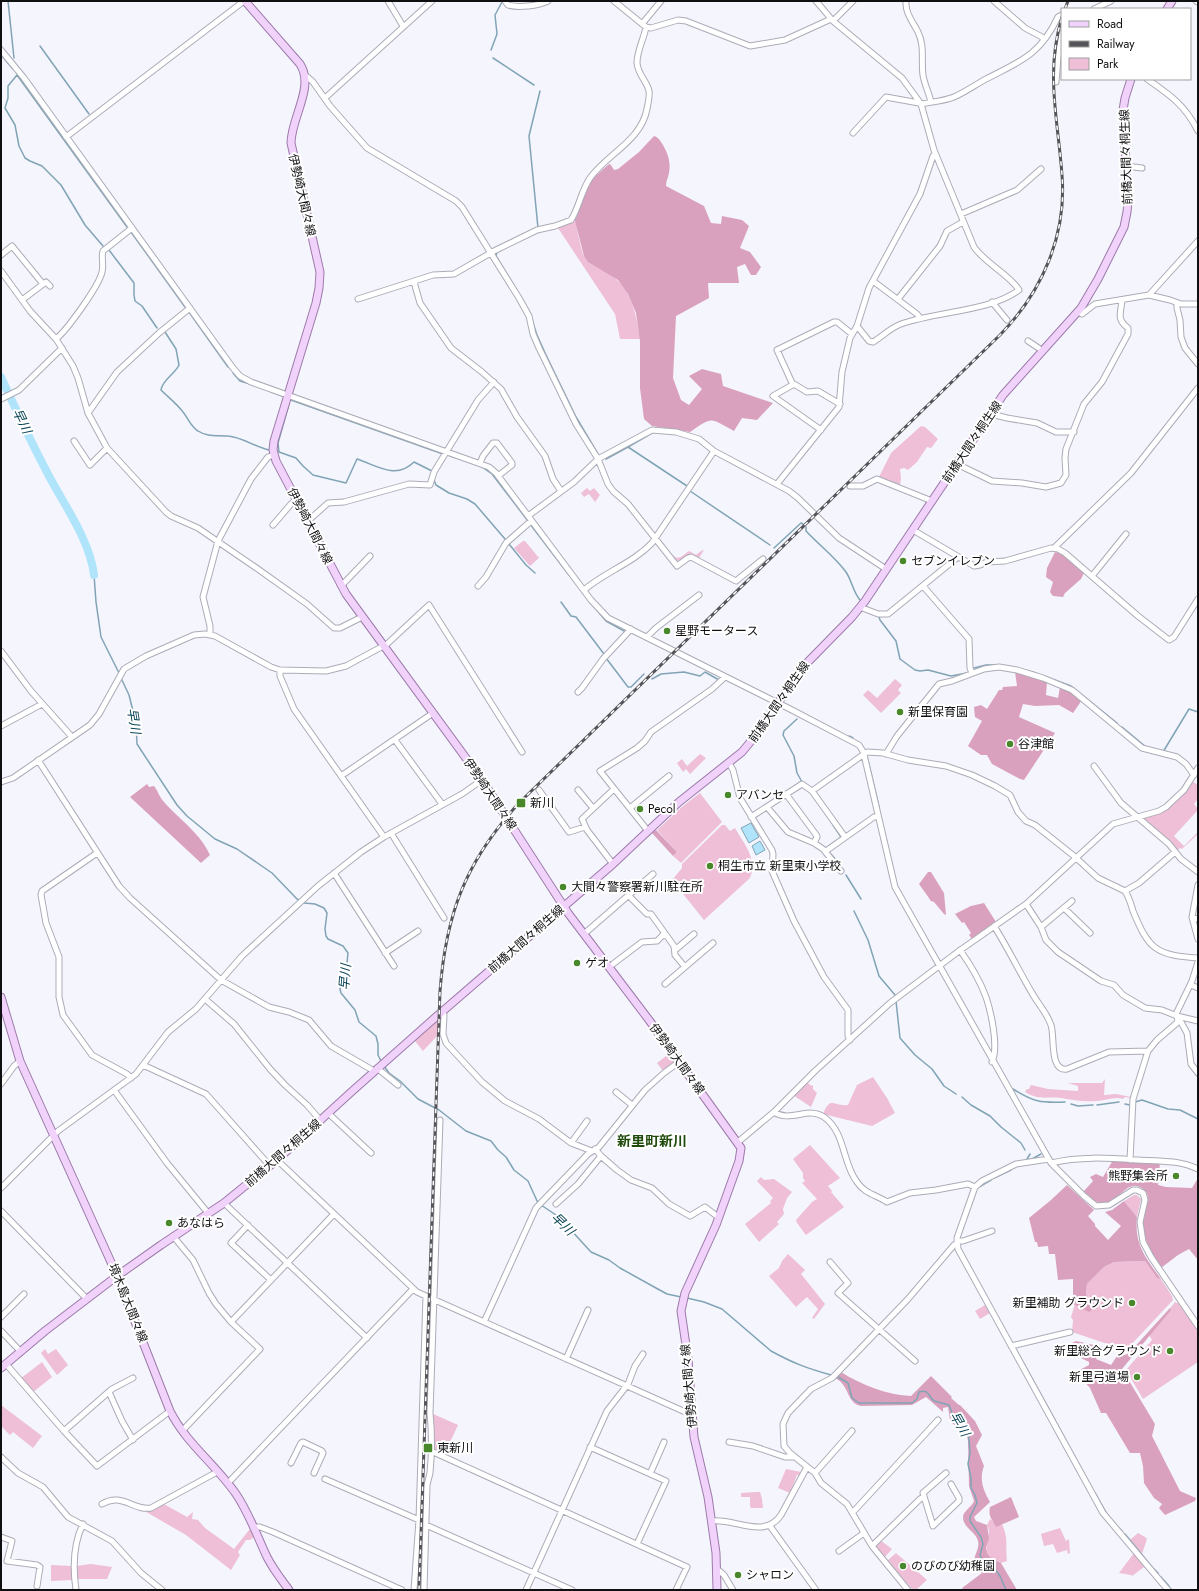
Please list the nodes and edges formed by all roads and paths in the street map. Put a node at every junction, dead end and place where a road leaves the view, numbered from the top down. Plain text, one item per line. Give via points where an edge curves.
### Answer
1 (244, 1) edge
2 (388, 1) edge
3 (432, 1) edge
4 (505, 1) edge
5 (548, 1) edge
6 (614, 1) edge
7 (661, 1) edge
8 (816, 1) edge
9 (853, 1) edge
10 (906, 1) edge
11 (994, 1) edge
12 (1111, 1) edge
13 (1096, 8) edge
14 (1061, 15) edge
15 (832, 20) junction
16 (403, 26) junction
17 (644, 26) junction
18 (1061, 39) edge
19 (1044, 40) junction
20 (1, 50) edge
21 (305, 75) junction
22 (1132, 80) edge
23 (1148, 80) edge
24 (1056, 82) dead end
25 (325, 98) junction
26 (931, 102) junction
27 (920, 103) junction
28 (1198, 131) edge
29 (853, 133) dead end
30 (66, 137) junction
31 (935, 154) junction
32 (1126, 166) junction
33 (1142, 168) dead end
34 (1041, 169) dead end
35 (961, 214) junction
36 (963, 222) junction
37 (132, 228) junction
38 (1198, 242) edge
39 (490, 253) junction
40 (1, 256) edge
41 (1, 271) edge
42 (873, 281) junction
43 (414, 282) junction
44 (43, 284) junction
45 (50, 286) dead end
46 (1149, 295) junction
47 (22, 300) junction
48 (358, 300) dead end
49 (898, 300) junction
50 (1122, 300) junction
51 (992, 302) junction
52 (1177, 303) junction
53 (1198, 304) edge
54 (190, 308) junction
55 (1078, 312) junction
56 (920, 318) junction
57 (1007, 320) dead end
58 (857, 326) junction
59 (852, 334) junction
60 (56, 339) junction
61 (1028, 341) dead end
62 (62, 348) junction
63 (1043, 351) junction
64 (1198, 364) edge
65 (494, 382) junction
66 (793, 385) junction
67 (1198, 388) edge
68 (288, 394) junction
69 (4, 398) edge
70 (840, 404) junction
71 (88, 413) junction
72 (991, 414) junction
73 (821, 430) junction
74 (1074, 432) junction
75 (74, 441) dead end
76 (107, 448) junction
77 (714, 451) junction
78 (448, 452) junction
79 (274, 455) junction
80 (598, 459) junction
81 (480, 463) junction
82 (957, 464) junction
83 (498, 476) junction
84 (777, 484) junction
85 (850, 486) dead end
86 (561, 491) junction
87 (297, 501) junction
88 (932, 501) junction
89 (530, 518) junction
90 (308, 522) junction
91 (273, 525) dead end
92 (912, 530) junction
93 (1126, 534) dead end
94 (655, 539) junction
95 (218, 541) junction
96 (1054, 548) junction
97 (370, 556) dead end
98 (958, 558) junction
99 (763, 559) dead end
100 (886, 569) junction
101 (1092, 576) junction
102 (340, 585) junction
103 (478, 586) dead end
104 (923, 586) junction
105 (584, 590) junction
106 (699, 595) dead end
107 (1198, 599) edge
108 (860, 607) junction
109 (362, 617) junction
110 (631, 630) junction
111 (210, 634) junction
112 (647, 637) junction
113 (384, 647) junction
114 (1, 651) edge
115 (280, 670) junction
116 (972, 673) junction
117 (725, 678) junction
118 (578, 692) dead end
119 (777, 703) junction
120 (42, 704) junction
121 (433, 713) junction
122 (1, 726) edge
123 (72, 737) junction
124 (395, 740) junction
125 (522, 752) dead end
126 (864, 753) junction
127 (886, 754) junction
128 (38, 760) junction
129 (729, 763) junction
130 (1094, 766) dead end
131 (1198, 768) edge
132 (342, 776) junction
133 (670, 776) dead end
134 (1193, 776) junction
135 (482, 780) junction
136 (1, 782) edge
137 (1198, 782) edge
138 (614, 789) junction
139 (539, 790) dead end
140 (578, 790) dead end
141 (812, 791) junction
142 (786, 794) junction
143 (442, 804) junction
144 (767, 807) junction
145 (593, 808) junction
146 (630, 808) junction
147 (878, 816) junction
148 (752, 817) junction
149 (1137, 817) junction
150 (585, 827) junction
151 (648, 831) junction
152 (391, 833) junction
153 (384, 837) junction
154 (845, 837) junction
155 (814, 843) junction
156 (826, 851) junction
157 (1175, 852) junction
158 (97, 853) junction
159 (1076, 858) junction
160 (613, 864) junction
161 (841, 871) dead end
162 (1198, 872) edge
163 (334, 873) junction
164 (653, 874) dead end
165 (1198, 885) edge
166 (1125, 891) junction
167 (629, 896) junction
168 (1072, 901) dead end
169 (1026, 904) junction
170 (564, 906) junction
171 (1064, 908) junction
172 (444, 918) dead end
173 (1192, 918) junction
174 (1198, 919) edge
175 (994, 926) junction
176 (1041, 927) junction
177 (418, 931) dead end
178 (1090, 933) dead end
179 (584, 934) junction
180 (664, 934) junction
181 (694, 934) dead end
182 (1198, 940) edge
183 (713, 943) dead end
184 (675, 950) junction
185 (960, 950) junction
186 (386, 953) junction
187 (1198, 958) edge
188 (1198, 962) edge
189 (394, 966) dead end
190 (939, 966) junction
191 (609, 967) junction
192 (686, 967) junction
193 (221, 980) junction
194 (665, 984) dead end
195 (1191, 985) junction
196 (1198, 988) edge
197 (1, 997) edge
198 (205, 999) junction
199 (443, 1011) junction
200 (1177, 1015) junction
201 (1198, 1021) edge
202 (1178, 1022) junction
203 (850, 1040) junction
204 (1148, 1052) junction
205 (20, 1061) junction
206 (679, 1062) junction
207 (992, 1062) junction
208 (144, 1065) junction
209 (379, 1067) junction
210 (1198, 1073) edge
211 (131, 1078) junction
212 (1, 1084) edge
213 (398, 1085) dead end
214 (114, 1090) junction
215 (616, 1092) dead end
216 (632, 1105) junction
217 (774, 1112) junction
218 (328, 1113) junction
219 (440, 1120) dead end
220 (321, 1121) junction
221 (587, 1121) dead end
222 (54, 1136) junction
223 (738, 1142) junction
224 (571, 1143) junction
225 (594, 1150) junction
226 (371, 1153) dead end
227 (601, 1156) junction
228 (277, 1160) junction
229 (1130, 1160) junction
230 (1050, 1161) junction
231 (270, 1166) junction
232 (1198, 1168) edge
233 (975, 1187) junction
234 (1, 1188) edge
235 (224, 1202) junction
236 (556, 1204) dead end
237 (1, 1210) edge
238 (208, 1213) junction
239 (334, 1214) junction
240 (718, 1217) junction
241 (248, 1225) junction
242 (992, 1231) dead end
243 (173, 1236) junction
244 (957, 1242) junction
245 (830, 1262) dead end
246 (288, 1263) junction
247 (117, 1276) junction
248 (271, 1280) junction
249 (413, 1289) junction
250 (24, 1294) dead end
251 (426, 1296) junction
252 (87, 1300) junction
253 (434, 1300) junction
254 (588, 1310) dead end
255 (1, 1317) edge
256 (231, 1322) junction
257 (484, 1322) junction
258 (1198, 1326) edge
259 (878, 1330) junction
260 (1, 1331) edge
261 (1070, 1332) dead end
262 (367, 1338) junction
263 (1011, 1346) junction
264 (21, 1352) junction
265 (643, 1354) dead end
266 (566, 1359) junction
267 (915, 1361) dead end
268 (3, 1366) edge
269 (133, 1378) dead end
270 (626, 1386) junction
271 (109, 1392) junction
272 (170, 1411) junction
273 (692, 1415) junction
274 (938, 1420) dead end
275 (64, 1431) junction
276 (182, 1431) junction
277 (852, 1432) dead end
278 (133, 1440) junction
279 (664, 1442) dead end
280 (729, 1442) dead end
281 (590, 1447) junction
282 (431, 1451) junction
283 (1, 1456) edge
284 (794, 1457) junction
285 (291, 1463) dead end
286 (807, 1467) junction
287 (218, 1472) junction
288 (314, 1473) dead end
289 (815, 1473) junction
290 (946, 1473) dead end
291 (650, 1474) junction
292 (325, 1478) dead end
293 (228, 1483) junction
294 (951, 1484) dead end
295 (924, 1497) junction
296 (102, 1504) dead end
297 (562, 1510) junction
298 (852, 1511) junction
299 (418, 1520) junction
300 (712, 1521) junction
301 (83, 1524) junction
302 (426, 1525) junction
303 (770, 1526) junction
304 (253, 1527) junction
305 (864, 1533) junction
306 (1, 1537) edge
307 (637, 1544) junction
308 (872, 1546) junction
309 (839, 1551) dead end
310 (717, 1569) junction
311 (534, 1573) junction
312 (37, 1586) dead end
313 (76, 1590) edge
314 (162, 1590) edge
315 (288, 1590) edge
316 (402, 1590) edge
317 (414, 1590) edge
318 (424, 1590) edge
319 (526, 1590) edge
320 (572, 1590) edge
321 (676, 1590) edge
322 (717, 1590) edge
323 (733, 1590) edge
324 (816, 1590) edge
325 (908, 1590) edge
326 (1168, 1590) edge

1 - 21 main road via 300,64
1 - 30 street
2 - 16 street
3 - 16 street
4 - 5 street via 508,5 516,6
6 - 17 street
7 - 17 street
8 - 15 street
9 - 15 street
10 - 26 street via 906,9 920,37 924,76
11 - 19 street via 1025,28
12 - 13 street
14 - 19 street via 1058,16 1050,34
15 - 17 street via 785,40 750,46 682,20 650,28
15 - 27 street via 902,78
16 - 25 street
17 - 39 street via 638,57 640,74 648,91 647,110 642,123 631,139 590,178 571,220 537,230
18 - 24 street
19 - 26 street via 1020,62 953,97
20 - 30 street
21 - 25 street
21 - 68 main road, 伊勢崎大間々線 via 291,143 320,283
22 - 32 main road, 前橋大間々桐生線 via 1123,110
23 - 28 street via 1182,105
25 - 39 street via 367,148 459,203
26 - 27 street
27 - 29 street via 886,97
27 - 31 street
30 - 37 street
31 - 35 street
31 - 42 street via 917,202
32 - 33 street
32 - 55 main road, 前橋大間々桐生線 via 1128,207 1124,227
34 - 35 street via 1017,190
35 - 36 street
36 - 49 street via 947,231 940,246
36 - 51 street via 976,251 1019,290
37 - 54 street
37 - 60 street via 103,251 103,270 98,283
38 - 46 street
39 - 43 street via 454,274 433,275
39 - 80 street via 526,311 533,334 563,398
40 - 44 street via 12,246
41 - 47 street
42 - 49 street
42 - 58 street
43 - 48 street
43 - 65 street via 420,303 451,348
44 - 45 street via 46,282
44 - 47 street
46 - 50 street
46 - 52 street
47 - 60 street
49 - 56 street
50 - 55 street via 1099,303 1092,305 1082,314
50 - 74 street via 1120,317 1128,328 1128,334 1102,382 1084,404
51 - 56 street via 977,308
51 - 57 street
52 - 53 street
52 - 64 street via 1181,337 1185,348
54 - 68 street via 240,376
54 - 71 street via 117,372
55 - 63 main road, 前橋大間々桐生線
56 - 58 street via 893,328 874,342 869,341
58 - 59 street
59 - 66 street via 834,322 777,350
59 - 70 street via 843,369
60 - 62 street
61 - 63 street
62 - 69 street via 21,387
62 - 71 street via 76,372
63 - 72 main road, 前橋大間々桐生線 via 1016,380
65 - 78 street via 478,400
65 - 86 street via 545,456 553,479
66 - 70 street via 807,392 818,391
66 - 73 street via 773,396
67 - 96 street via 1131,473
68 - 78 street
68 - 79 main road, 伊勢崎大間々線 via 274,441
70 - 73 street
71 - 76 street
72 - 74 street via 1037,423 1056,432
72 - 82 main road, 前橋大間々桐生線
73 - 84 street
74 - 82 street via 1066,449 1066,475 1061,483 1052,486 992,482
75 - 76 street via 90,465
76 - 95 street via 168,514 193,525
77 - 80 street via 694,437 666,430 652,430
77 - 84 street
77 - 94 street
78 - 81 street
78 - 90 street via 434,472 430,485 409,484 344,502 328,503
79 - 87 main road, 伊勢崎大間々線
79 - 95 street via 268,457 251,479
80 - 86 street
80 - 94 street via 610,488 628,504
81 - 83 street via 489,467
81 - 83 street via 493,443 497,443 512,463
82 - 88 main road, 前橋大間々桐生線
83 - 89 street
84 - 100 street via 798,498 839,538
85 - 88 street via 863,486 877,479
86 - 89 street
87 - 90 main road, 伊勢崎大間々線
87 - 91 street via 291,504
88 - 92 main road, 前橋大間々桐生線
89 - 103 street via 506,543
89 - 105 street
90 - 102 main road, 伊勢崎大間々線
92 - 98 street
92 - 100 main road, 前橋大間々桐生線
93 - 101 street
94 - 99 street via 677,566 691,557 736,581
94 - 105 street via 641,554
95 - 109 street via 307,604 334,628 340,628
95 - 111 street via 203,597
96 - 98 street via 978,566 970,565
96 - 101 street via 1065,553
97 - 102 street
98 - 104 street
100 - 108 main road, 前橋大間々桐生線
101 - 107 street via 1169,640 1174,637
102 - 109 main road, 伊勢崎大間々線
104 - 108 street via 888,614 878,614
104 - 116 street via 969,639
105 - 110 street via 605,616
106 - 112 street
108 - 119 main road, 前橋大間々桐生線 via 807,662
109 - 113 main road, 伊勢崎大間々線
110 - 112 street
110 - 118 street via 603,659
111 - 115 street via 271,668
111 - 123 street via 194,635 170,644 122,670 96,719
112 - 117 street
113 - 115 street via 336,670
113 - 121 main road, 伊勢崎大間々線
113 - 125 street via 429,605
114 - 120 street
115 - 132 street via 280,676 294,709
116 - 127 street via 939,684 897,736
116 - 134 street via 984,669 1003,668 1068,687 1142,748 1177,758 1186,764
117 - 119 street
117 - 138 street via 651,732 637,748 600,771
119 - 126 street via 851,740 859,745
119 - 129 main road, 前橋大間々桐生線 via 749,745
120 - 122 street
120 - 123 street
121 - 124 street
121 - 135 main road, 伊勢崎大間々線
123 - 128 street
124 - 132 street
124 - 143 street
126 - 127 street
126 - 141 street
126 - 147 street
127 - 159 street via 946,766 994,786 1010,795 1018,812 1026,821 1036,825
128 - 136 street via 13,778
128 - 158 street
129 - 148 street via 740,798
129 - 151 main road, 前橋大間々桐生線 via 686,796
130 - 149 street via 1117,798
131 - 134 street
132 - 153 street
133 - 146 street
134 - 137 street
134 - 149 street via 1184,790 1166,806 1159,811
135 - 143 street
135 - 170 main road, 伊勢崎大間々線
138 - 145 street
138 - 146 street
139 - 150 street via 569,832
140 - 145 street
141 - 142 street via 800,784
141 - 154 street
142 - 144 street
142 - 155 street via 817,836
143 - 152 street
144 - 148 street
144 - 155 street via 788,832
145 - 150 street via 582,819
146 - 151 street
147 - 154 street
147 - 190 street via 895,887
148 - 203 street via 772,850 772,870 808,950 848,1010
149 - 157 street
149 - 159 street via 1113,824
150 - 160 street
151 - 160 main road, 前橋大間々桐生線
152 - 153 street
152 - 172 street
153 - 163 street
154 - 156 street
155 - 156 street
156 - 161 street
157 - 162 street
157 - 166 street via 1139,884
158 - 193 street via 126,895
158 - 211 street via 42,891 41,895 46,923 59,957 59,997 63,1015 92,1055
159 - 166 street via 1101,880
159 - 169 street
160 - 170 main road, 前橋大間々桐生線
163 - 186 street
163 - 193 street via 242,956
164 - 167 street
165 - 173 street
166 - 187 street via 1143,932 1154,948 1166,954
167 - 179 street
167 - 180 street via 647,914 651,914 664,930
168 - 171 street
169 - 175 street
169 - 176 street
170 - 179 main road, 伊勢崎大間々線
170 - 199 main road, 前橋大間々桐生線
171 - 176 street
171 - 178 street
173 - 174 street
173 - 182 street
175 - 185 street
175 - 204 street via 1048,1017 1058,1066 1063,1070 1067,1069 1109,1052
176 - 200 street via 1046,940 1058,952 1101,981 1114,985 1124,995 1145,1008
177 - 186 street
179 - 191 main road, 伊勢崎大間々線
180 - 184 street
180 - 191 street via 657,941 642,942
181 - 184 street
183 - 192 street
184 - 192 street via 675,955
185 - 190 street
185 - 207 street via 976,976 987,1002 994,1033 995,1057
186 - 189 street
188 - 195 street
190 - 203 street via 890,1003
190 - 207 street
191 - 206 main road, 伊勢崎大間々線
192 - 194 street
193 - 198 street
193 - 209 street via 269,1007 309,1020 331,1046
195 - 196 street
195 - 200 street
197 - 205 main road, 境木島大間々線
198 - 208 street via 168,1032
198 - 220 street via 234,1024 280,1080
199 - 209 main road, 前橋大間々桐生線
199 - 224 street via 443,1034 446,1043 482,1082 505,1101 539,1118
200 - 201 street
200 - 202 street
202 - 204 street via 1157,1040
202 - 210 street via 1181,1022 1188,1033 1191,1064
203 - 217 street
204 - 229 street via 1132,1099
205 - 212 street
205 - 222 main road, 境木島大間々線
206 - 216 street via 652,1083
206 - 223 main road, 伊勢崎大間々線
207 - 230 street
208 - 211 street
208 - 231 street via 206,1094
209 - 213 street
209 - 218 main road, 前橋大間々桐生線
211 - 214 street
214 - 222 street
214 - 238 street via 167,1164
215 - 216 street
216 - 225 street
217 - 223 street
217 - 233 street via 781,1116 814,1113 826,1118 840,1138 856,1182 867,1192 887,1202 910,1193 968,1184
218 - 220 main road, 前橋大間々桐生線
218 - 226 street
219 - 253 street
220 - 228 main road, 前橋大間々桐生線
221 - 224 street
222 - 234 street
222 - 247 main road, 境木島大間々線
223 - 240 main road, 伊勢崎大間々線 via 741,1156
224 - 225 street
225 - 227 street
225 - 257 street via 537,1207
227 - 236 street via 578,1184
227 - 240 street via 627,1177 652,1188 669,1204 687,1215 692,1216 705,1207
228 - 231 main road, 前橋大間々桐生線
228 - 239 street
229 - 230 street via 1078,1158
229 - 232 street via 1178,1163
230 - 233 street via 1016,1164
230 - 258 street via 1096,1206 1109,1206 1132,1190 1143,1193 1145,1200 1140,1222 1143,1242 1150,1257
231 - 235 main road, 前橋大間々桐生線
233 - 244 street
235 - 238 main road, 前橋大間々桐生線
235 - 241 street
237 - 252 street
238 - 243 main road, 前橋大間々桐生線
239 - 246 street
239 - 249 street
240 - 273 main road, 伊勢崎大間々線 via 682,1301 681,1316 688,1359
241 - 246 street
241 - 248 street via 231,1243
242 - 244 street
243 - 247 main road, 前橋大間々桐生線
243 - 256 street via 193,1260 209,1293
244 - 259 street
244 - 263 street via 959,1253
245 - 259 street via 848,1283 838,1293
246 - 248 street
246 - 262 street
247 - 252 main road, 前橋大間々桐生線
247 - 272 main road, 境木島大間々線
248 - 256 street
249 - 251 street
249 - 262 street
250 - 255 street
251 - 253 street
251 - 299 street
252 - 264 main road, 前橋大間々桐生線
253 - 257 street
253 - 282 street
254 - 266 street
256 - 276 street via 260,1349
257 - 266 street
259 - 267 street
259 - 284 street via 834,1376 811,1389 788,1414 784,1424 783,1440 785,1448
260 - 264 street
261 - 263 street
262 - 293 street
263 - 326 street via 1103,1513
264 - 268 main road, 前橋大間々桐生線
265 - 270 street
266 - 270 street
268 - 275 street
269 - 271 street
270 - 273 street
270 - 281 street via 609,1407
271 - 275 street
271 - 278 street
272 - 276 main road, 境木島大間々線
272 - 278 street
273 - 300 main road, 伊勢崎大間々線 via 696,1448
274 - 298 street
275 - 278 street via 97,1466
276 - 287 main road, 境木島大間々線
277 - 289 street
279 - 291 street
280 - 284 street
281 - 291 street
281 - 297 street
282 - 297 street
282 - 302 street
283 - 301 street via 18,1473 42,1487 66,1515
284 - 286 street
285 - 288 street via 303,1442 323,1453
286 - 289 street
286 - 303 street via 781,1515
287 - 293 main road, 境木島大間々線
287 - 296 street via 151,1508 118,1500
289 - 298 street
290 - 295 street via 923,1493
291 - 307 street via 666,1481
292 - 299 street
293 - 304 main road, 境木島大間々線
294 - 295 street via 960,1498 959,1501 933,1526
295 - 308 street
297 - 307 street
297 - 311 street
298 - 305 street
299 - 317 street
300 - 303 street via 758,1527
300 - 310 main road, 伊勢崎大間々線
301 - 313 street via 74,1563
301 - 314 street via 112,1541 141,1573
302 - 311 street
302 - 318 street
303 - 324 street
304 - 315 main road, 境木島大間々線
304 - 316 street via 273,1532
305 - 308 street
305 - 309 street
306 - 312 street via 12,1541 7,1561 40,1567
307 - 321 street via 686,1566
308 - 325 street
310 - 322 main road, 伊勢崎大間々線
310 - 323 street
311 - 319 street
311 - 320 street

